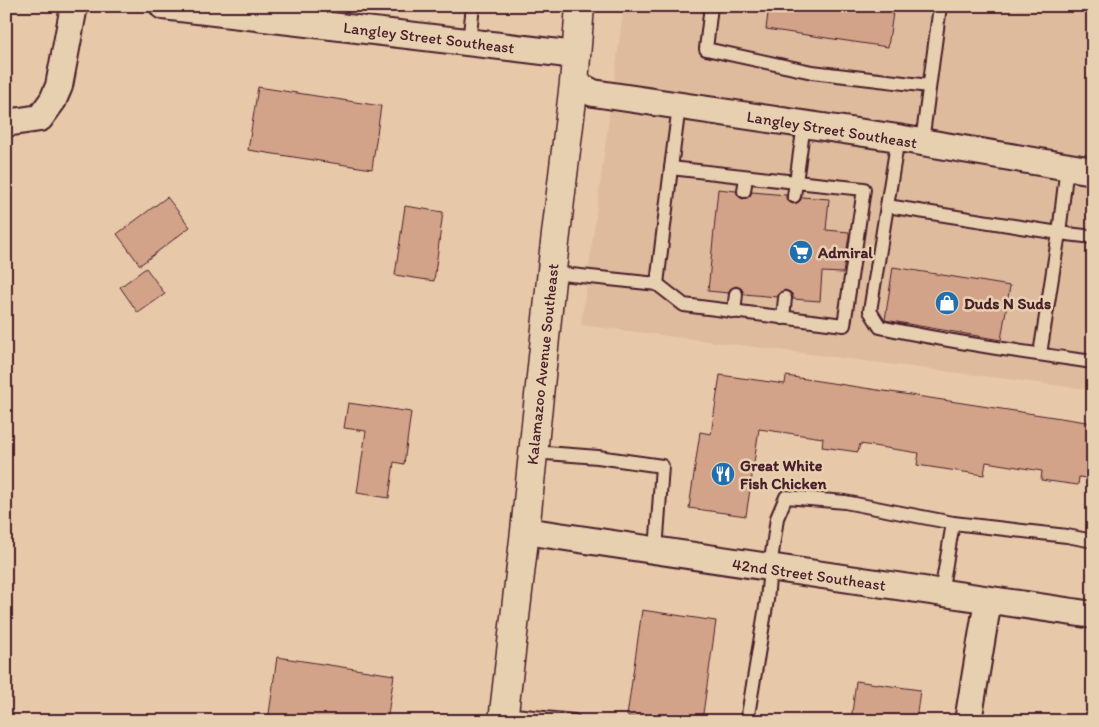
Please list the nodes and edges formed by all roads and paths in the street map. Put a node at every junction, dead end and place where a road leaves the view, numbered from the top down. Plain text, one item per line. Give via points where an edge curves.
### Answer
1 (74, 6) edge
2 (164, 6) edge
3 (473, 6) edge
4 (580, 6) edge
5 (711, 6) edge
6 (940, 6) edge
7 (323, 15) edge
8 (469, 42) junction
9 (576, 54) junction
10 (574, 83) junction
11 (929, 86) junction
12 (679, 106) junction
13 (6, 123) edge
14 (804, 124) junction
15 (910, 140) junction
16 (1067, 166) junction
17 (671, 168) junction
18 (1093, 170) edge
19 (746, 177) junction
20 (796, 182) junction
21 (744, 191) dead end
22 (794, 196) dead end
23 (887, 206) junction
24 (1059, 233) junction
25 (1093, 237) edge
26 (552, 272) junction
27 (657, 284) junction
28 (736, 294) dead end
29 (785, 298) dead end
30 (734, 312) junction
31 (783, 318) junction
32 (1040, 354) junction
33 (1093, 362) edge
34 (533, 452) junction
35 (953, 523) junction
36 (525, 532) junction
37 (1093, 541) edge
38 (656, 551) junction
39 (770, 568) junction
40 (941, 593) junction
41 (988, 600) junction
42 (1093, 615) edge
43 (504, 718) edge
44 (574, 721) edge
45 (747, 721) edge
46 (968, 721) edge

1 - 13 street via 59,86 53,100 40,118
2 - 7 street, Langley Street Southeast
3 - 8 lane
4 - 9 main road, Kalamazoo Avenue Southeast
5 - 11 lane via 706,49 812,72
6 - 11 lane
7 - 8 street, Langley Street Southeast
8 - 9 street, Langley Street Southeast
9 - 10 main road, Kalamazoo Avenue Southeast
10 - 12 street, Langley Street Southeast via 593,93
10 - 26 main road, Kalamazoo Avenue Southeast
11 - 15 lane
12 - 14 street, Langley Street Southeast
12 - 17 lane
14 - 15 street, Langley Street Southeast
14 - 20 lane
15 - 16 street, Langley Street Southeast
15 - 23 lane
16 - 18 street, Langley Street Southeast
16 - 24 lane
17 - 19 lane
17 - 27 lane
19 - 20 lane
19 - 21 lane
20 - 22 lane
20 - 31 lane via 864,189 844,326
23 - 24 lane
23 - 32 lane via 870,311 880,327
24 - 25 lane
24 - 32 lane
26 - 27 lane
26 - 34 main road, Kalamazoo Avenue Southeast
27 - 30 lane via 684,305
28 - 30 lane
29 - 31 lane
30 - 31 lane
32 - 33 lane
34 - 36 main road, Kalamazoo Avenue Southeast
34 - 38 lane via 662,466
35 - 37 lane
35 - 39 lane via 845,502 786,497 777,518
35 - 40 lane
36 - 38 street, 42nd Street Southeast
36 - 43 main road, Kalamazoo Avenue Southeast
38 - 39 street, 42nd Street Southeast
39 - 40 street, 42nd Street Southeast
39 - 45 lane
40 - 41 street, 42nd Street Southeast
41 - 42 street, 42nd Street Southeast
41 - 46 street
43 - 44 lane

